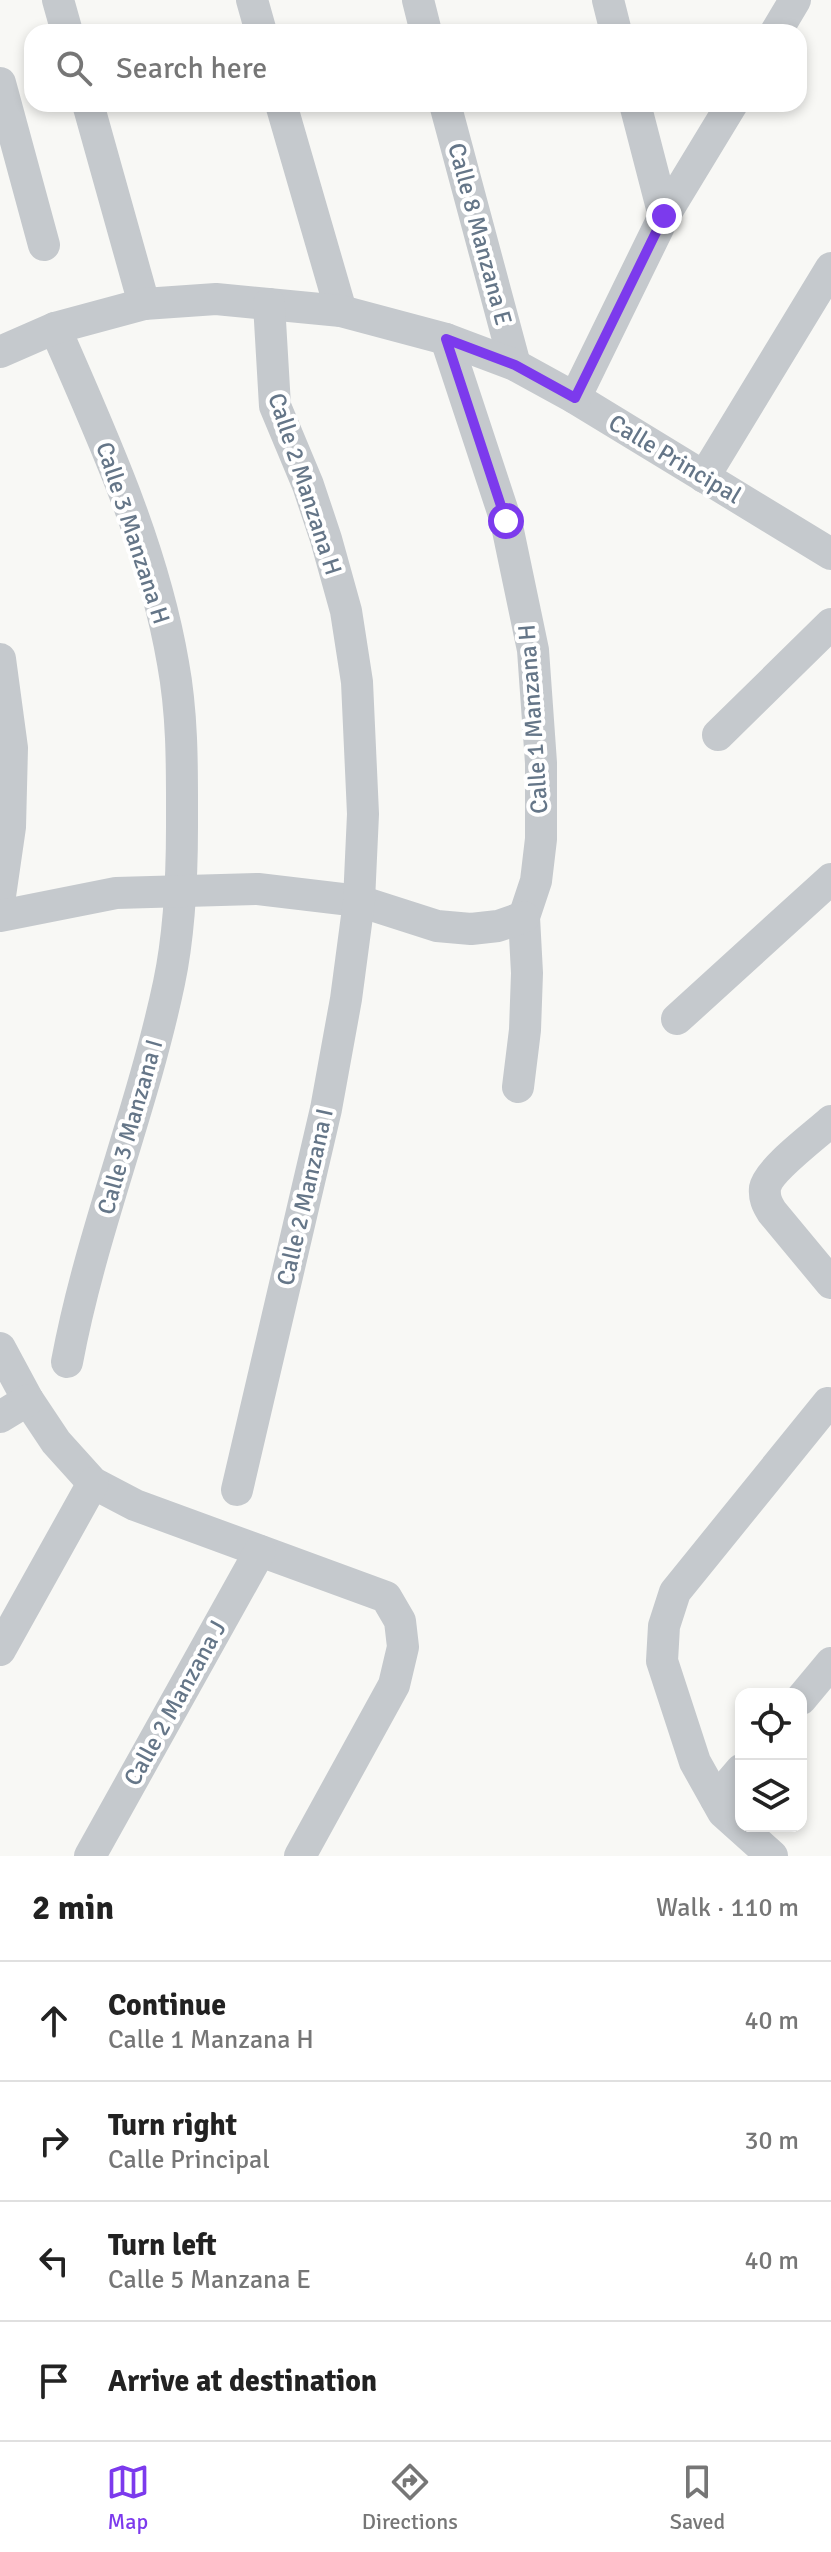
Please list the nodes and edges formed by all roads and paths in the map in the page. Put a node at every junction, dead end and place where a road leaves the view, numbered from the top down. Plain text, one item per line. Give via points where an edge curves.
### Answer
1 (58, 0) edge
2 (252, 0) edge
3 (418, 0) edge
4 (608, 0) edge
5 (767, 0) edge
6 (795, 0) edge
7 (65, 24) edge
8 (259, 24) edge
9 (424, 24) edge
10 (614, 24) edge
11 (773, 24) edge
12 (780, 24) edge
13 (0, 83) edge
14 (90, 112) edge
15 (283, 112) edge
16 (447, 112) edge
17 (637, 112) edge
18 (727, 112) edge
19 (664, 216) junction
20 (44, 245) dead end
21 (831, 268) edge
22 (144, 304) junction
23 (269, 304) junction
24 (341, 311) junction
25 (55, 328) junction
26 (446, 339) junction
27 (0, 352) edge
28 (515, 365) junction
29 (575, 398) junction
30 (704, 477) junction
31 (831, 554) edge
32 (831, 624) edge
33 (0, 659) edge
34 (718, 735) dead end
35 (831, 879) edge
36 (181, 890) junction
37 (0, 896) edge
38 (359, 901) junction
39 (0, 916) edge
40 (524, 917) junction
41 (677, 1019) dead end
42 (518, 1087) dead end
43 (831, 1121) edge
44 (831, 1283) edge
45 (0, 1348) edge
46 (67, 1362) dead end
47 (28, 1400) junction
48 (828, 1403) dead end
49 (0, 1417) edge
50 (93, 1483) junction
51 (237, 1490) dead end
52 (260, 1551) junction
53 (0, 1650) edge
54 (831, 1663) edge
55 (807, 1692) edge
56 (735, 1777) edge
57 (716, 1799) junction
58 (90, 1856) edge
59 (300, 1856) edge
60 (772, 1856) edge

1 - 7 street
2 - 8 street
3 - 9 street
4 - 10 street
5 - 11 street
6 - 12 street
13 - 20 street
14 - 22 street
15 - 24 street
16 - 28 street, Calle 8 Manzana E
17 - 19 street
18 - 19 street
19 - 29 street
21 - 30 street
22 - 23 street, Calle Principal via 216,299
22 - 25 street, Calle Principal
23 - 24 street, Calle Principal
23 - 38 street, Calle 2 Manzana H via 275,406 326,539 346,611 357,682 363,814
24 - 26 street, Calle Principal
25 - 27 street, Calle Principal
25 - 36 street, Calle 3 Manzana H via 126,494 173,664 182,749
26 - 28 street, Calle Principal
26 - 40 street, Calle 1 Manzana H via 506,521 533,650 541,839 536,881
28 - 29 street, Calle Principal
29 - 30 street, Calle Principal
30 - 31 street, Calle Principal
32 - 34 street
33 - 37 street via 12,748 10,827
35 - 41 street
36 - 38 street via 258,889
36 - 39 street via 116,893
36 - 46 street, Calle 3 Manzana I via 170,979
38 - 40 street via 437,926 471,929
38 - 51 street, Calle 2 Manzana I via 326,1109
40 - 42 street via 527,973
43 - 44 street via 771,1174 765,1187 772,1212
45 - 47 street
47 - 49 street
47 - 50 street
48 - 57 street via 675,1592 664,1626 662,1661 695,1762
50 - 52 street via 135,1505
50 - 53 street
52 - 58 street, Calle 2 Manzana J
52 - 59 street via 386,1597 400,1621 403,1647 394,1685
54 - 55 street
56 - 57 street
57 - 60 street via 723,1812

